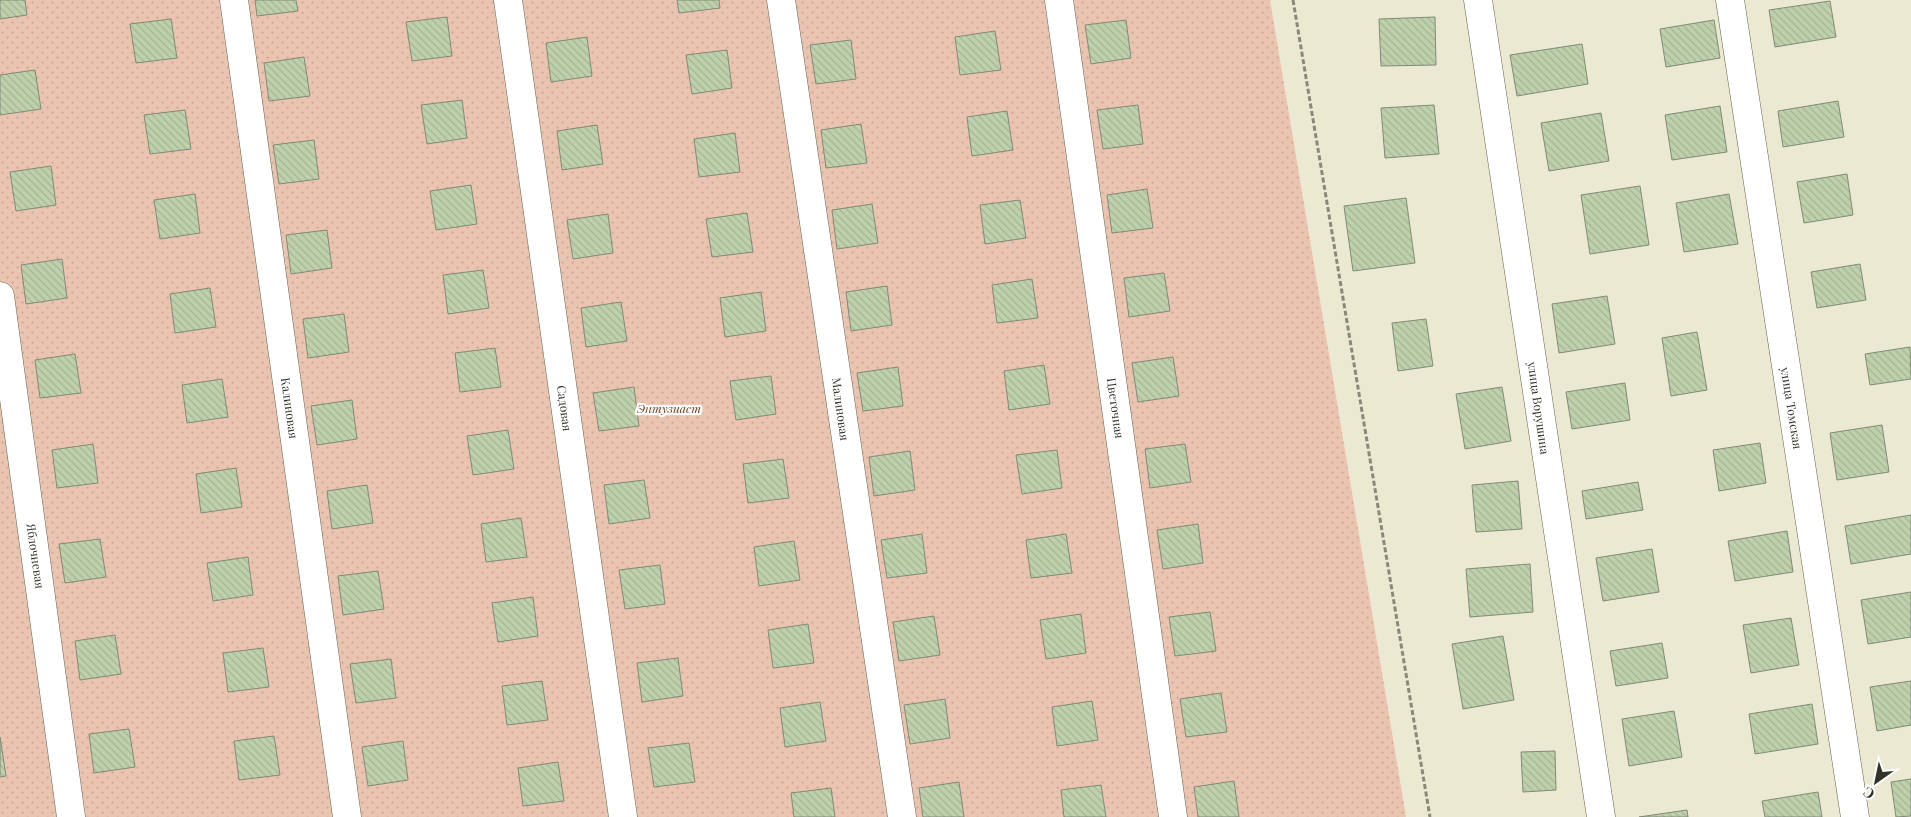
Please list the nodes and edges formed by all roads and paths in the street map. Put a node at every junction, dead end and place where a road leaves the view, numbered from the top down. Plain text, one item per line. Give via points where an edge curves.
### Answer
1 (234, 0) edge
2 (508, 0) edge
3 (781, 0) edge
4 (1059, 0) edge
5 (1293, 0) edge
6 (1478, 0) edge
7 (1730, 0) edge
8 (0, 296) edge
9 (71, 817) edge
10 (347, 817) edge
11 (623, 817) edge
12 (902, 817) edge
13 (1173, 817) edge
14 (1430, 817) edge
15 (1600, 817) edge
16 (1855, 817) edge

1 - 10 street, Калиновая
2 - 11 street, Садовая
3 - 12 street, Малиновая
4 - 13 street, Цветочная
5 - 14 path
6 - 15 street, улица Ворушина
7 - 16 street, улица Томская
8 - 9 street, Яблочневая

